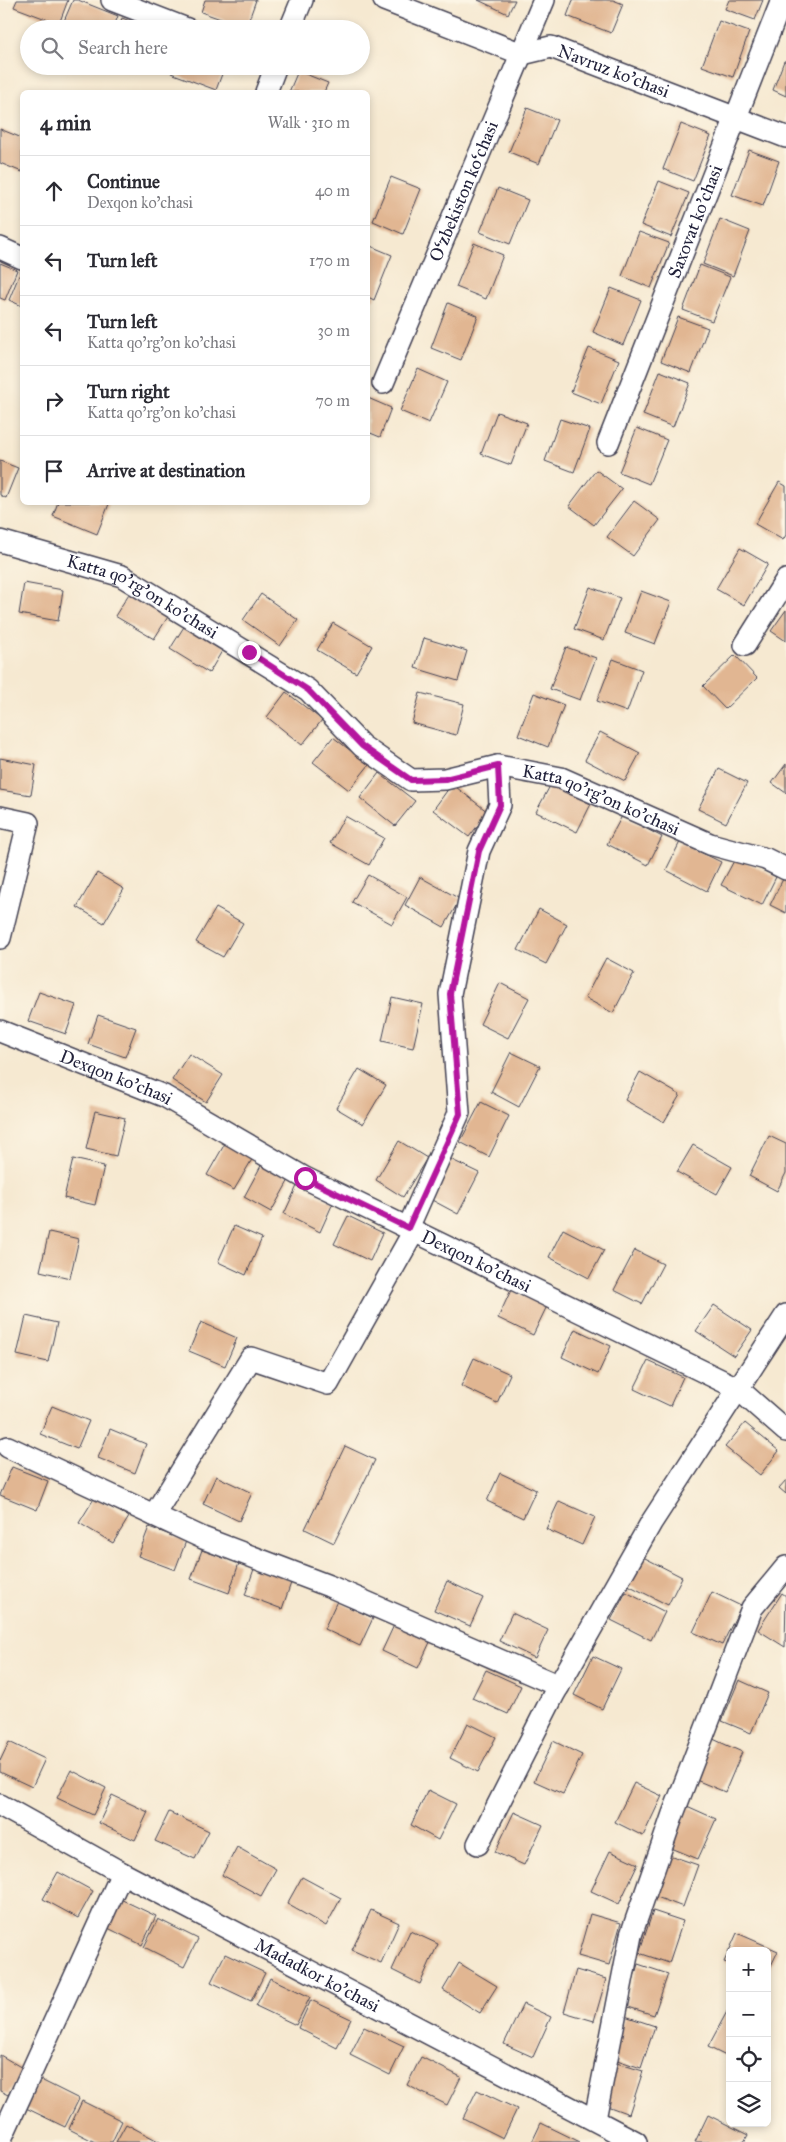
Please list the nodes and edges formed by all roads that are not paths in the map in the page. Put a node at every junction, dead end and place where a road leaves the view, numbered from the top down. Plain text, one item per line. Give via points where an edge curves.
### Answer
1 (112, 0) edge
2 (302, 0) edge
3 (384, 0) edge
4 (544, 0) edge
5 (782, 0) edge
6 (164, 20) edge
7 (294, 20) edge
8 (522, 54) junction
9 (273, 75) edge
10 (267, 90) edge
11 (737, 119) junction
12 (786, 138) edge
13 (0, 248) edge
14 (20, 257) edge
15 (383, 382) dead end
16 (608, 443) dead end
17 (0, 541) edge
18 (786, 580) edge
19 (745, 645) dead end
20 (498, 766) junction
21 (0, 817) edge
22 (786, 869) edge
23 (0, 938) edge
24 (0, 1031) edge
25 (411, 1229) junction
26 (786, 1315) edge
27 (737, 1388) junction
28 (786, 1431) edge
29 (8, 1447) dead end
30 (154, 1515) junction
31 (786, 1567) edge
32 (559, 1686) junction
33 (0, 1805) edge
34 (478, 1844) dead end
35 (122, 1873) junction
36 (595, 2120) junction
37 (0, 2141) edge
38 (636, 2142) edge

1 - 6 street
2 - 7 street
3 - 8 street
4 - 8 street, O‘zbekiston ko‘chasi
5 - 11 street, Saxovat ko'chasi
8 - 11 street, Navruz ko'chasi via 551,47
8 - 15 street, O‘zbekiston ko‘chasi
9 - 10 street
11 - 12 street, Navruz ko'chasi
11 - 16 street, Saxovat ko'chasi
13 - 14 street
17 - 20 street, Katta qo'rg'on ko'chasi via 122,576 308,690 362,746 411,780 445,779
18 - 19 street
20 - 22 street, Katta qo'rg'on ko'chasi via 561,778 710,844 766,859
20 - 25 street via 500,805 479,851 450,994 460,1114
21 - 23 street via 28,824
24 - 25 street, Dexqon ko'chasi via 164,1096 305,1178
25 - 27 street, Dexqon ko'chasi
25 - 30 street via 328,1384 251,1358
26 - 27 street
27 - 28 street, Dexqon ko'chasi
27 - 32 street via 651,1524
29 - 30 street
30 - 32 street via 203,1538 329,1586
31 - 36 street via 752,1608 664,1842 632,1935
32 - 34 street
33 - 35 street, Madadkor ko'chasi
35 - 36 street, Madadkor ko'chasi
35 - 37 street
36 - 38 street, Madadkor ko'chasi

